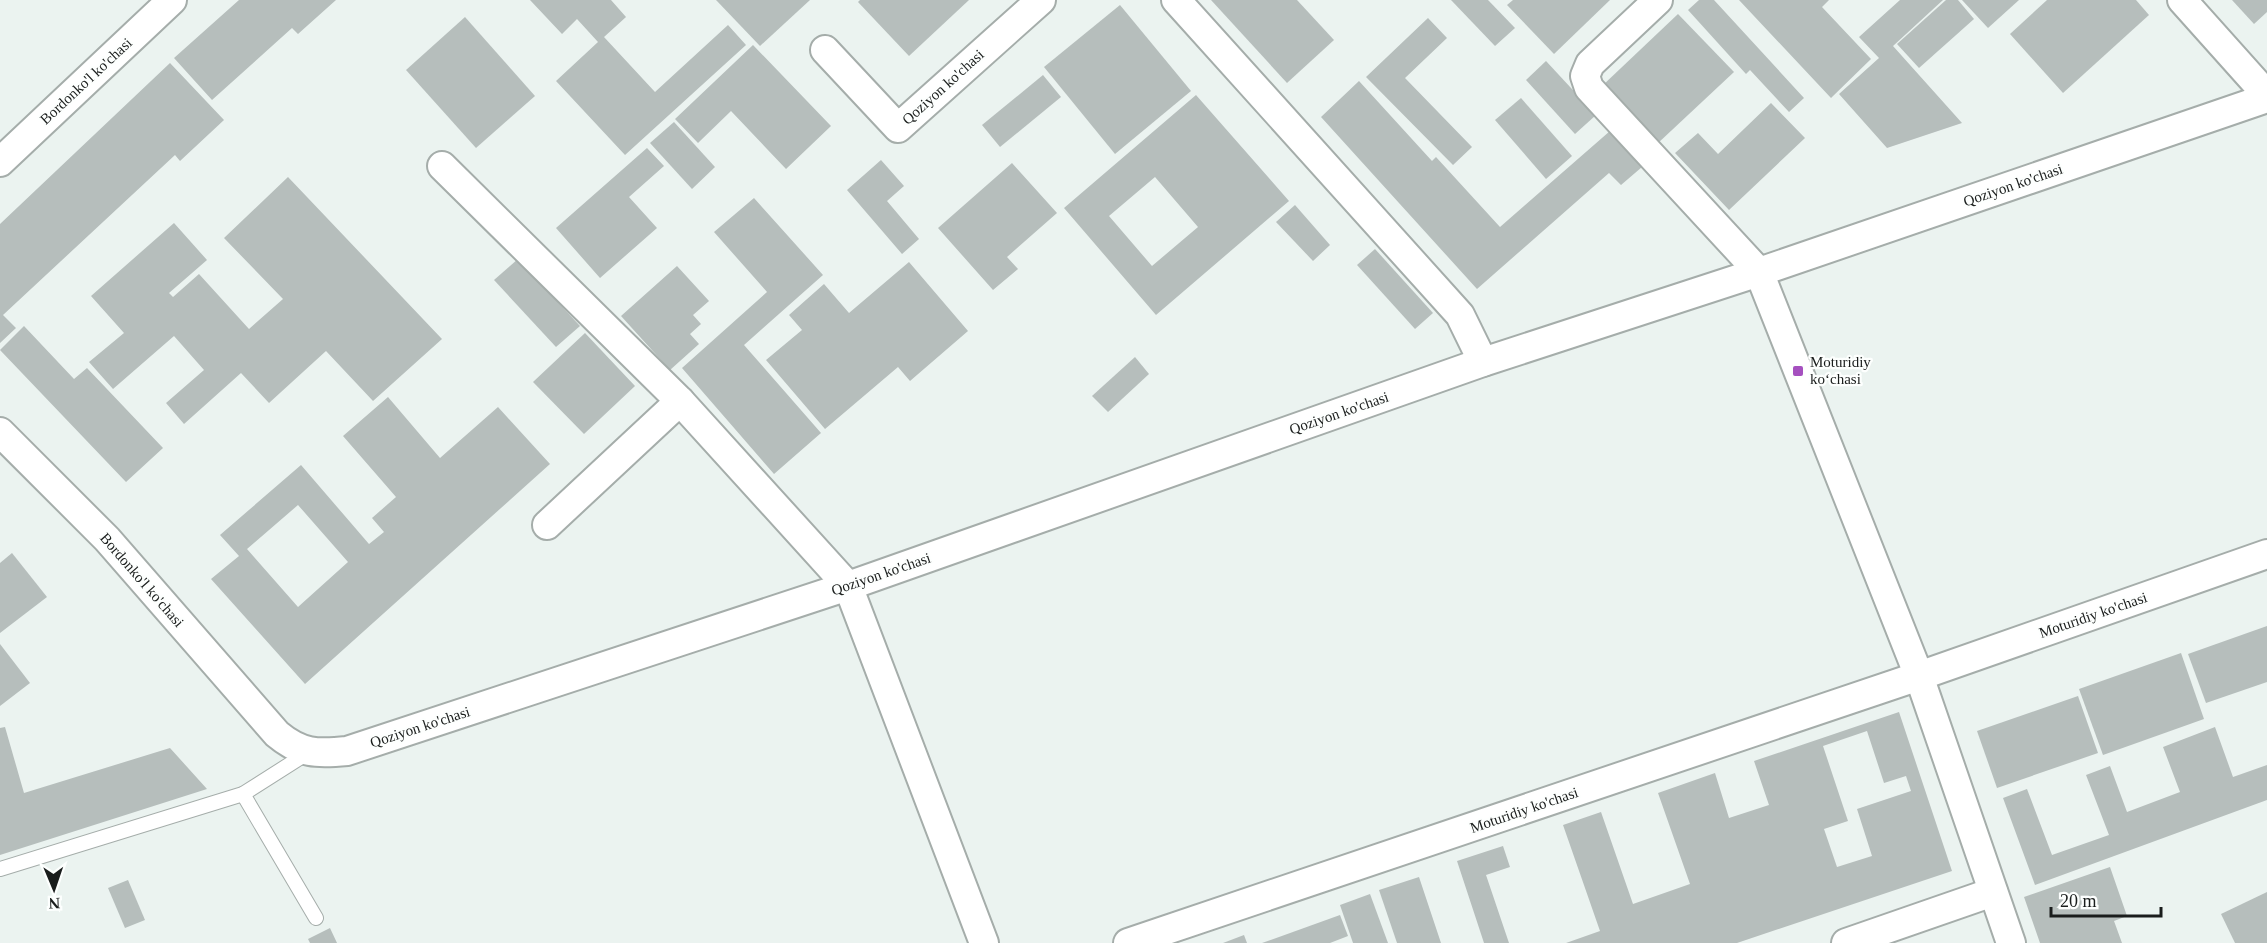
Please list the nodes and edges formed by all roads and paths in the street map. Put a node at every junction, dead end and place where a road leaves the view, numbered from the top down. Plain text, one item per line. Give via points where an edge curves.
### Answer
1 (172, 0) edge
2 (1041, 0) edge
3 (1176, 0) edge
4 (1658, 0) edge
5 (2182, 0) edge
6 (825, 50) dead end
7 (2267, 97) edge
8 (0, 162) edge
9 (442, 165) dead end
10 (1759, 272) junction
11 (1483, 362) junction
12 (681, 401) junction
13 (0, 432) edge
14 (547, 525) dead end
15 (2267, 554) edge
16 (848, 586) junction
17 (1919, 676) junction
18 (277, 734) joint
19 (309, 752) junction
20 (243, 794) junction
21 (0, 869) edge
22 (1992, 891) junction
23 (316, 918) dead end
24 (984, 943) edge
25 (1128, 943) edge
26 (1846, 943) edge
27 (2011, 943) edge

1 - 8 street, Bordonko'l ko'chasi
2 - 6 street, Qoziyon ko'chasi via 898,128
3 - 11 street via 1460,315
4 - 10 street via 1590,63 1585,76 1589,88
5 - 7 street, Qoziyon ko'chasi
7 - 10 street, Qoziyon ko'chasi
9 - 12 street
10 - 11 street, Qoziyon ko'chasi
10 - 17 street
11 - 16 street, Qoziyon ko'chasi
12 - 14 street
12 - 16 street
13 - 18 street, Bordonko'l ko'chasi via 106,539
15 - 17 street, Moturidiy ko'chasi
16 - 19 street, Qoziyon ko'chasi via 347,751
16 - 24 street
17 - 22 street
17 - 25 street, Moturidiy ko'chasi
18 - 19 street, Qoziyon ko'chasi via 291,746
19 - 20 lane
20 - 21 lane
20 - 23 lane
22 - 26 street
22 - 27 street

